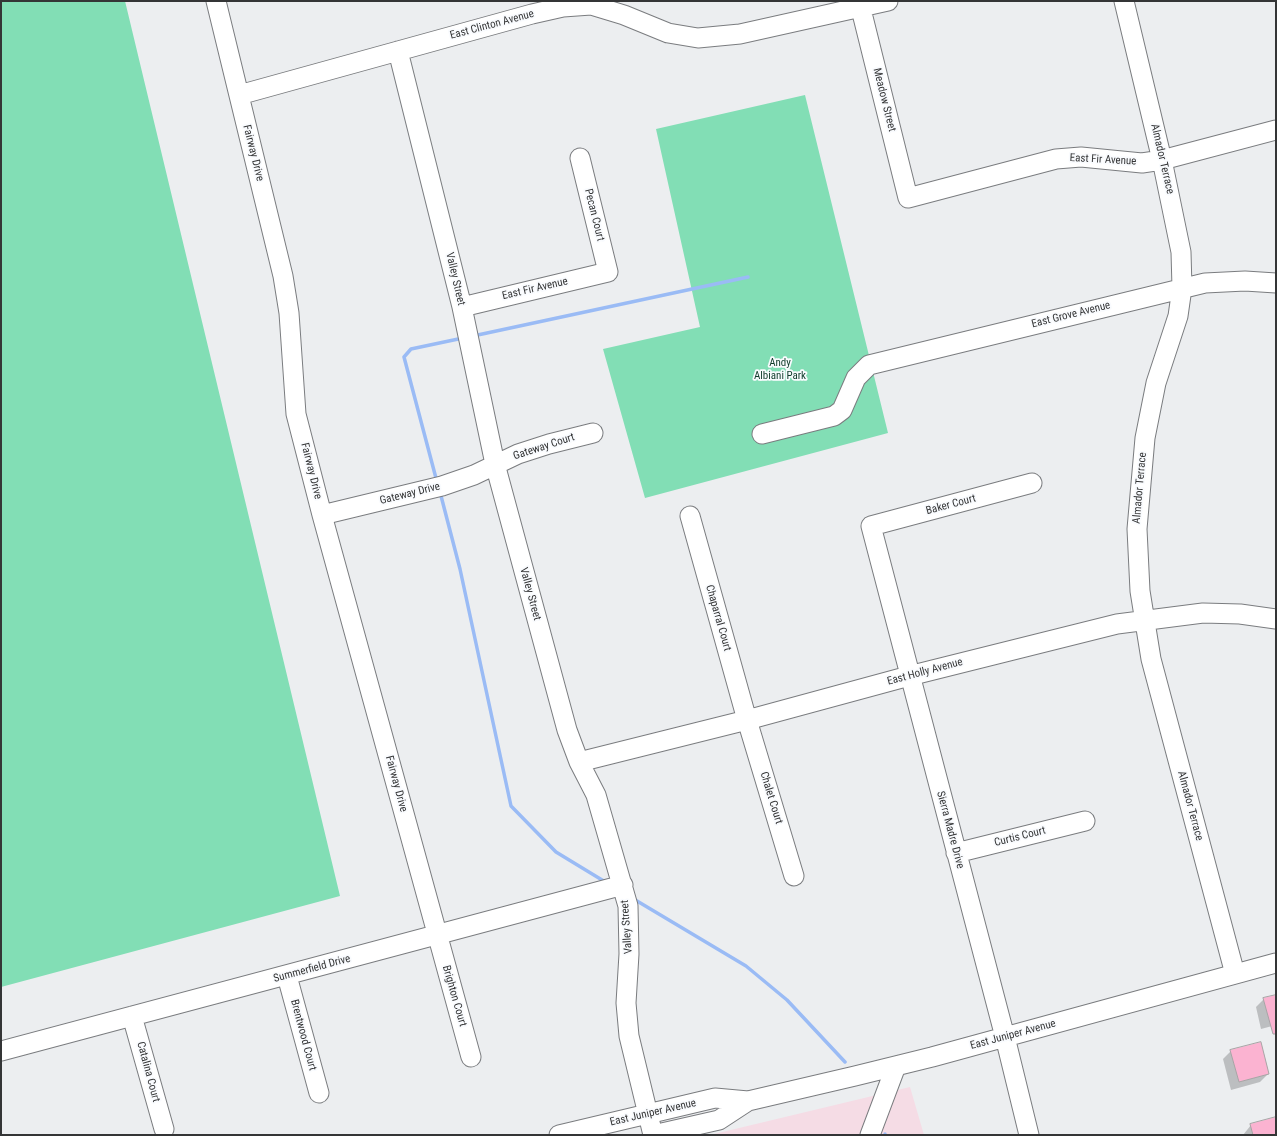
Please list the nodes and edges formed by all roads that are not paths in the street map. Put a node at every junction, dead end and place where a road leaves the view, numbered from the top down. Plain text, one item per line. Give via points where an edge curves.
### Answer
1 (216, 1) edge
2 (888, 1) edge
3 (1124, 1) edge
4 (860, 4) edge
5 (398, 51) junction
6 (239, 95) junction
7 (1276, 130) edge
8 (580, 158) dead end
9 (1162, 160) junction
10 (908, 198) joint
11 (608, 272) joint
12 (1276, 283) edge
13 (1182, 288) junction
14 (462, 307) junction
15 (593, 433) dead end
16 (762, 434) dead end
17 (495, 464) junction
18 (1032, 483) dead end
19 (322, 515) junction
20 (690, 516) dead end
21 (871, 526) joint
22 (1144, 620) junction
23 (1276, 620) edge
24 (910, 676) junction
25 (747, 720) junction
26 (580, 762) junction
27 (1085, 821) dead end
28 (956, 853) junction
29 (794, 876) dead end
30 (623, 885) junction
31 (437, 935) junction
32 (1276, 963) edge
33 (1235, 974) junction
34 (287, 976) junction
35 (132, 1016) junction
36 (1005, 1037) junction
37 (1, 1051) edge
38 (471, 1057) dead end
39 (896, 1066) junction
40 (319, 1093) dead end
41 (748, 1101) junction
42 (648, 1114) junction
43 (164, 1129) dead end
44 (559, 1135) edge
45 (653, 1135) edge
46 (870, 1135) edge
47 (1029, 1135) edge

1 - 6 street, Fairway Drive
2 - 4 street, East Clinton Avenue
3 - 9 street, Almador Terrace
4 - 5 street, East Clinton Avenue via 740,34 698,38 668,33 624,14 591,6 563,7
4 - 10 street, Meadow Street
5 - 6 street, East Clinton Avenue
5 - 14 street, Valley Street
6 - 19 street, Fairway Drive via 283,276 289,313 296,414
7 - 9 street, East Fir Avenue
8 - 11 street, Pecan Court
9 - 10 street, East Fir Avenue via 1142,162 1081,157 1056,159
9 - 13 street, Almador Terrace via 1181,252
11 - 14 street, East Fir Avenue
12 - 13 street, East Grove Avenue via 1205,283
13 - 16 street, East Grove Avenue via 869,365 856,378 842,410 834,416
13 - 22 street, Almador Terrace via 1178,316 1156,383 1145,438 1137,536
14 - 17 street, Valley Street
15 - 17 street, Gateway Court via 549,444
17 - 19 street, Gateway Drive via 474,475 442,486
17 - 26 street, Valley Street via 567,730
18 - 21 street, Baker Court
19 - 31 street, Fairway Drive
20 - 25 street, Chaparral Court
21 - 24 street, Sierra Madre Drive
22 - 23 street, East Holly Avenue via 1203,613 1240,614
22 - 24 street, East Holly Avenue via 1068,636
22 - 33 street, Almador Terrace via 1151,659
24 - 25 street, East Holly Avenue
24 - 28 street, Sierra Madre Drive
25 - 26 street, East Holly Avenue
25 - 29 street, Chalet Court
26 - 30 street, Valley Street via 596,795
27 - 28 street, Curtis Court
28 - 36 street, Sierra Madre Drive
30 - 31 street, Summerfield Drive
30 - 42 street, Valley Street via 629,927 626,1003 629,1036
31 - 34 street, Summerfield Drive
31 - 38 street, Brighton Court
32 - 33 street, East Juniper Avenue
33 - 36 street, East Juniper Avenue
34 - 35 street, Summerfield Drive
34 - 40 street, Brentwood Court
35 - 37 street, Summerfield Drive
35 - 43 street, Catalina Court
36 - 39 street, East Juniper Avenue
36 - 47 street, Sierra Madre Drive
39 - 41 street, East Juniper Avenue
39 - 46 street
41 - 42 street, East Juniper Avenue via 715,1098
41 - 45 street, East Juniper Avenue via 719,1120
42 - 44 street, East Juniper Avenue
42 - 45 street, Valley Street

